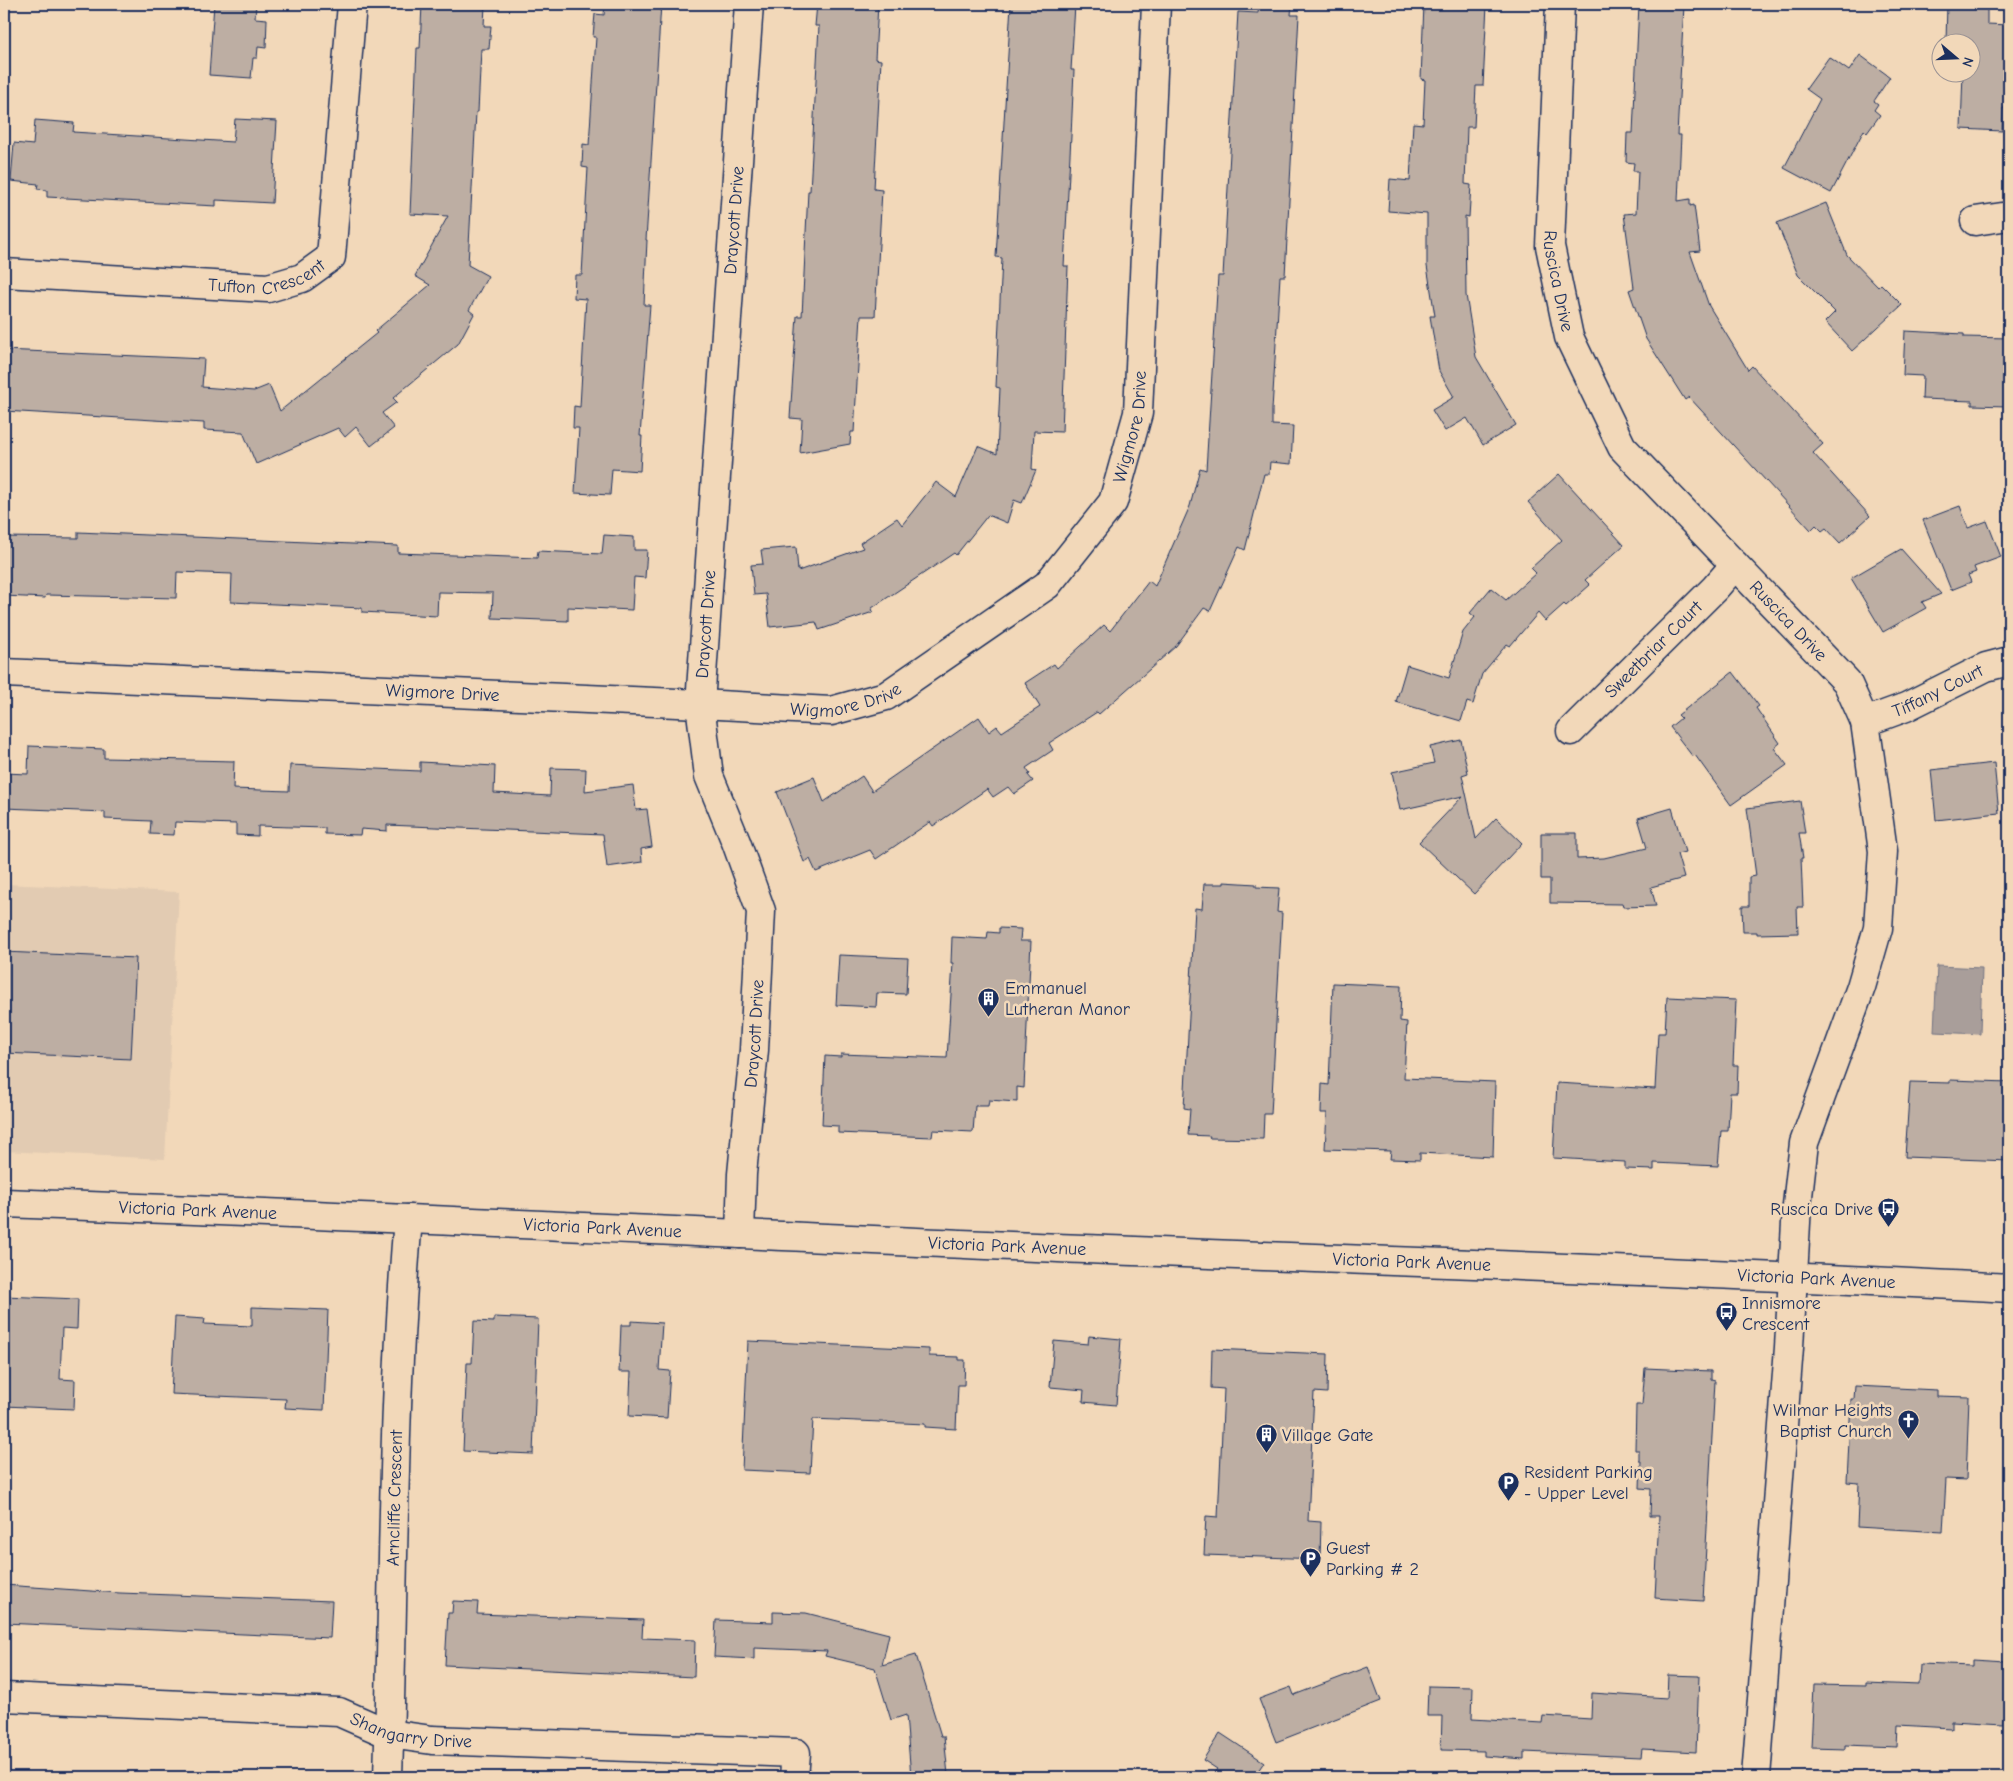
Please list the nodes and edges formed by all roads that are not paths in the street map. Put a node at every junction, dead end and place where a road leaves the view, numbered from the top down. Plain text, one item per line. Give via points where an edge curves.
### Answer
1 (352, 4) edge
2 (749, 4) edge
3 (1156, 4) edge
4 (1560, 4) edge
5 (2009, 216) edge
6 (1975, 221) dead end
7 (4, 273) edge
8 (1735, 565) junction
9 (2009, 661) edge
10 (4, 673) edge
11 (700, 704) junction
12 (1865, 722) junction
13 (1571, 731) dead end
14 (4, 1202) edge
15 (408, 1219) junction
16 (740, 1234) junction
17 (1792, 1277) junction
18 (2009, 1288) edge
19 (4, 1696) edge
20 (389, 1734) junction
21 (388, 1777) edge
22 (794, 1777) edge
23 (1756, 1777) edge

1 - 7 street, Tufton Crescent via 331,257 302,278 268,288
2 - 11 street, Draycott Drive
3 - 11 street, Wigmore Drive via 1138,413 1113,502 1046,585 886,696 831,711
4 - 8 street, Ruscica Drive via 1550,246 1569,337 1622,447
5 - 6 street
8 - 12 street, Ruscica Drive via 1847,682
8 - 13 street, Sweetbriar Court
9 - 12 street, Tiffany Court via 1986,667 1906,707
10 - 11 street, Wigmore Drive
11 - 16 street, Draycott Drive via 709,776 761,911
12 - 17 street, Ruscica Drive via 1883,851 1878,928 1861,987 1804,1144
14 - 15 street, Victoria Park Avenue
15 - 16 street, Victoria Park Avenue
15 - 20 street, Arncliffe Crescent via 395,1464
16 - 17 street, Victoria Park Avenue
17 - 18 street, Victoria Park Avenue
17 - 23 street
19 - 20 street, Shangarry Drive via 339,1712
20 - 21 street, Arncliffe Crescent
20 - 22 street, Shangarry Drive via 432,1740 796,1753

